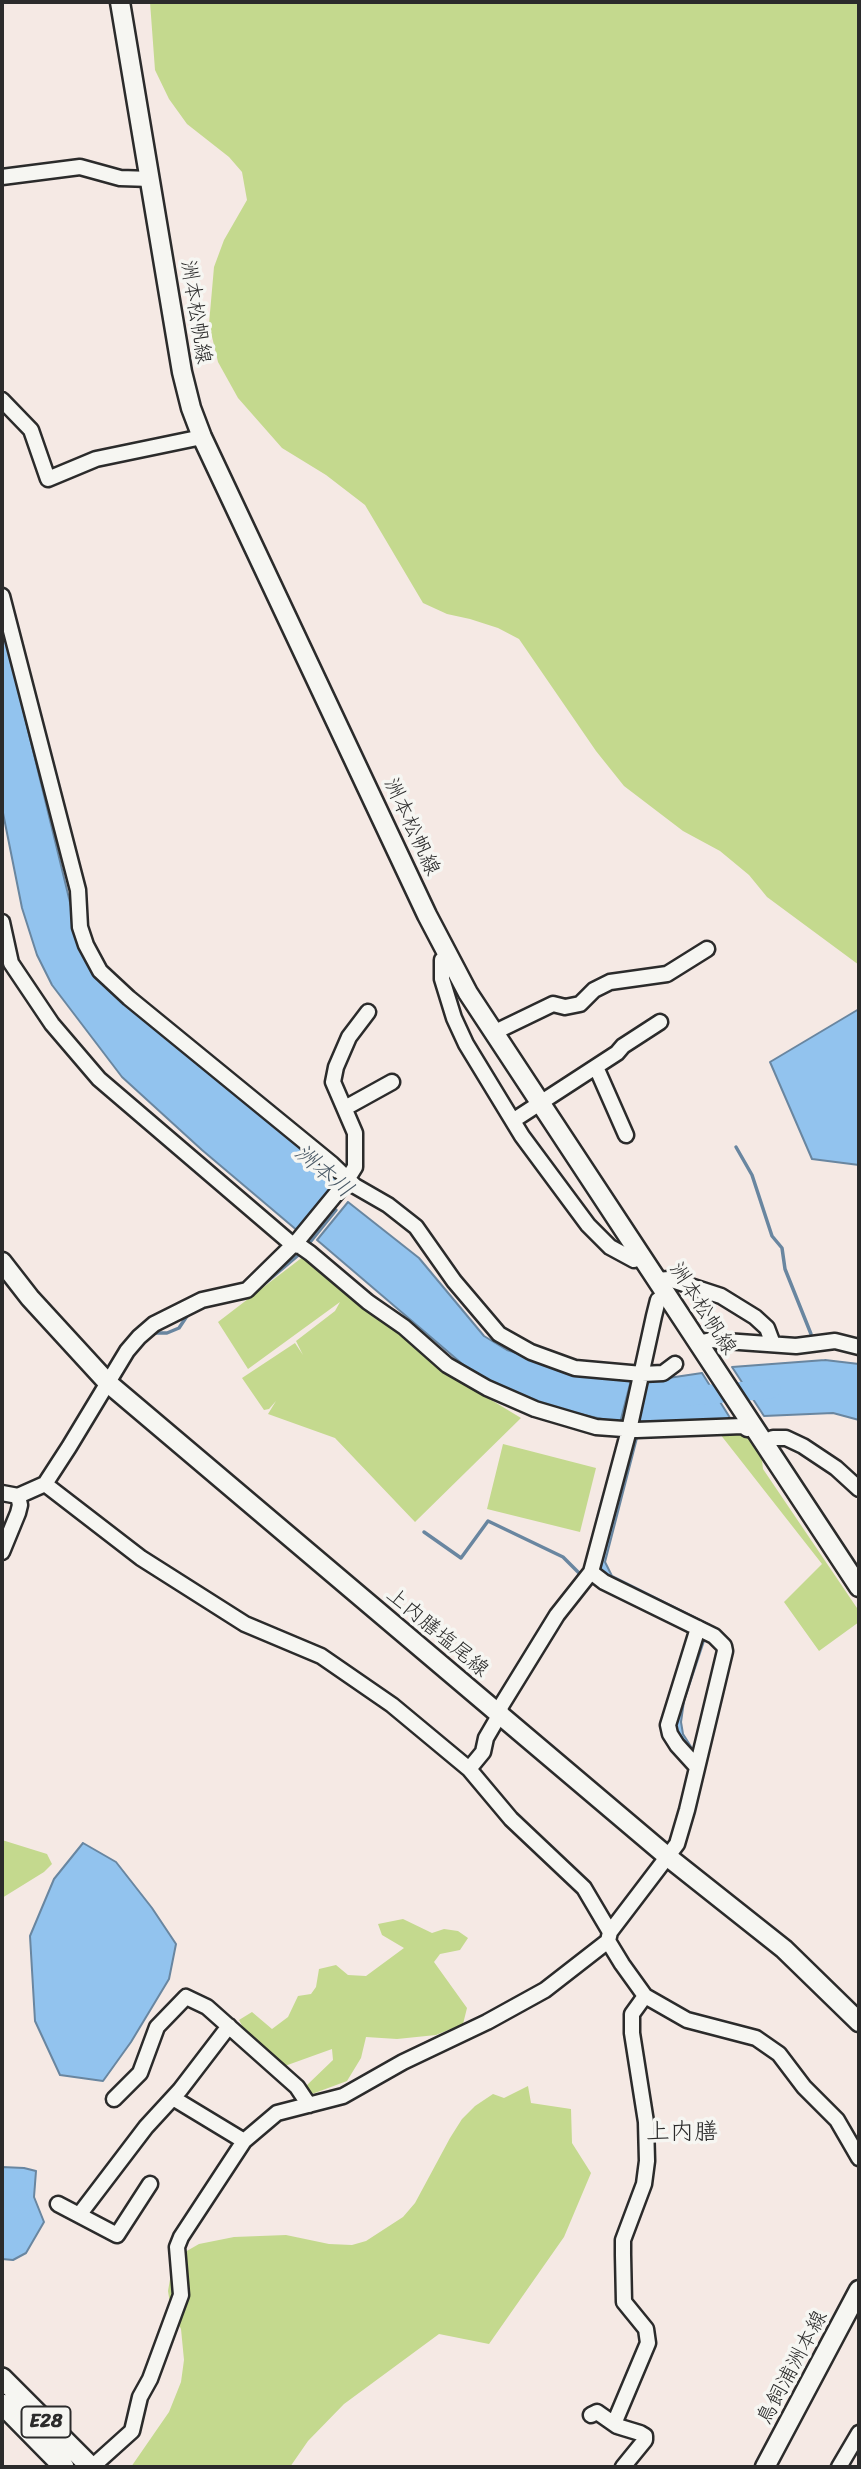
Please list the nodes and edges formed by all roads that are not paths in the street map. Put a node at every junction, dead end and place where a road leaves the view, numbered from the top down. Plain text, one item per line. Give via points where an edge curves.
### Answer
1 (120, 2) edge
2 (2, 177) edge
3 (151, 179) junction
4 (2, 400) edge
5 (202, 437) junction
6 (2, 596) edge
7 (2, 922) edge
8 (707, 949) dead end
9 (448, 957) junction
10 (368, 1012) dead end
11 (660, 1022) dead end
12 (493, 1033) junction
13 (596, 1067) junction
14 (392, 1082) dead end
15 (539, 1102) junction
16 (345, 1108) junction
17 (514, 1120) junction
18 (626, 1135) dead end
19 (346, 1181) junction
20 (300, 1246) junction
21 (640, 1256) junction
22 (2, 1262) edge
23 (662, 1287) junction
24 (773, 1344) junction
25 (859, 1347) edge
26 (701, 1348) junction
27 (675, 1364) dead end
28 (641, 1376) junction
29 (108, 1383) junction
30 (748, 1426) junction
31 (629, 1428) junction
32 (763, 1442) junction
33 (45, 1483) junction
34 (859, 1489) edge
35 (2, 1493) edge
36 (18, 1496) junction
37 (2, 1552) edge
38 (591, 1572) junction
39 (859, 1587) edge
40 (698, 1628) junction
41 (500, 1714) junction
42 (697, 1767) junction
43 (469, 1769) junction
44 (668, 1857) junction
45 (609, 1936) junction
46 (645, 1996) junction
47 (859, 2022) edge
48 (229, 2026) junction
49 (173, 2098) junction
50 (114, 2099) dead end
51 (309, 2105) junction
52 (244, 2141) junction
53 (859, 2158) edge
54 (150, 2184) dead end
55 (58, 2204) dead end
56 (79, 2216) junction
57 (859, 2290) edge
58 (2, 2378) edge
59 (2, 2404) edge
60 (591, 2415) dead end
61 (617, 2426) junction
62 (859, 2433) edge
63 (842, 2463) edge
64 (859, 2465) edge
65 (64, 2467) edge
66 (92, 2467) edge
67 (623, 2467) edge
68 (765, 2467) edge

1 - 3 main road, 洲本松帆線
2 - 3 street via 80,167 120,178
3 - 5 main road, 洲本松帆線 via 182,372
4 - 5 street via 31,430 48,479 96,459
5 - 9 main road, 洲本松帆線
6 - 19 street via 78,890 80,927 93,960 121,992
7 - 20 street via 11,963 52,1024 99,1079
8 - 12 street via 667,974 610,982 580,1004 553,1004
9 - 12 main road, 洲本松帆線
9 - 17 street via 442,960 442,979 454,1018
10 - 16 street via 349,1037 336,1067 333,1082
11 - 13 street
12 - 15 main road, 洲本松帆線
13 - 15 street
13 - 18 street
14 - 16 street
15 - 17 street
15 - 21 main road, 洲本松帆線
16 - 19 street via 355,1133 356,1159
17 - 21 street via 588,1225 610,1247 634,1260
19 - 20 street
19 - 28 street via 416,1227 499,1334 575,1368
20 - 29 street via 247,1290 202,1300 154,1324 127,1351
20 - 31 street via 447,1365 487,1388 569,1420
21 - 23 main road, 洲本松帆線
22 - 29 main road, 上内膳塩尾線
23 - 24 street via 669,1279 720,1296 755,1317 767,1328
23 - 26 main road, 洲本松帆線
23 - 28 street
24 - 25 street via 835,1341
24 - 26 street via 711,1340
26 - 30 main road, 洲本松帆線
27 - 28 street via 663,1373
28 - 31 street
29 - 33 street
29 - 41 main road, 上内膳塩尾線
30 - 31 street
30 - 32 main road, 洲本松帆線
31 - 38 street
32 - 34 street via 786,1438 803,1446
32 - 39 main road, 洲本松帆線
33 - 36 street
33 - 43 street via 141,1558 245,1624 321,1656 392,1704
35 - 36 street
36 - 37 street via 18,1513
38 - 40 street
38 - 41 street via 557,1615
40 - 42 street via 668,1725 677,1745
40 - 42 street via 719,1641 725,1651
41 - 43 street via 483,1752
41 - 44 main road, 上内膳塩尾線
42 - 44 street via 677,1844
43 - 45 street via 511,1819 584,1888
44 - 45 street
44 - 47 main road, 上内膳塩尾線 via 784,1949
45 - 46 street
45 - 51 street via 545,1990 343,2096
46 - 53 street via 687,2020 756,2038 779,2053 837,2120
46 - 61 street via 632,2014 632,2033 646,2122 647,2161 644,2184 623,2239 623,2282 624,2302 646,2329 648,2343 616,2418
48 - 49 street
48 - 50 street via 186,1997 157,2027 140,2073
48 - 51 street via 297,2087
49 - 52 street
49 - 56 street
51 - 52 street via 277,2113
52 - 66 street via 181,2236 177,2247 181,2295 140,2397 132,2431
54 - 56 street via 117,2235
55 - 56 street
57 - 68 main road, 鳥飼浦洲本線
58 - 66 highway, E28
59 - 65 highway, E28
60 - 61 street via 597,2412
61 - 67 street via 645,2436
62 - 63 street
63 - 64 street

